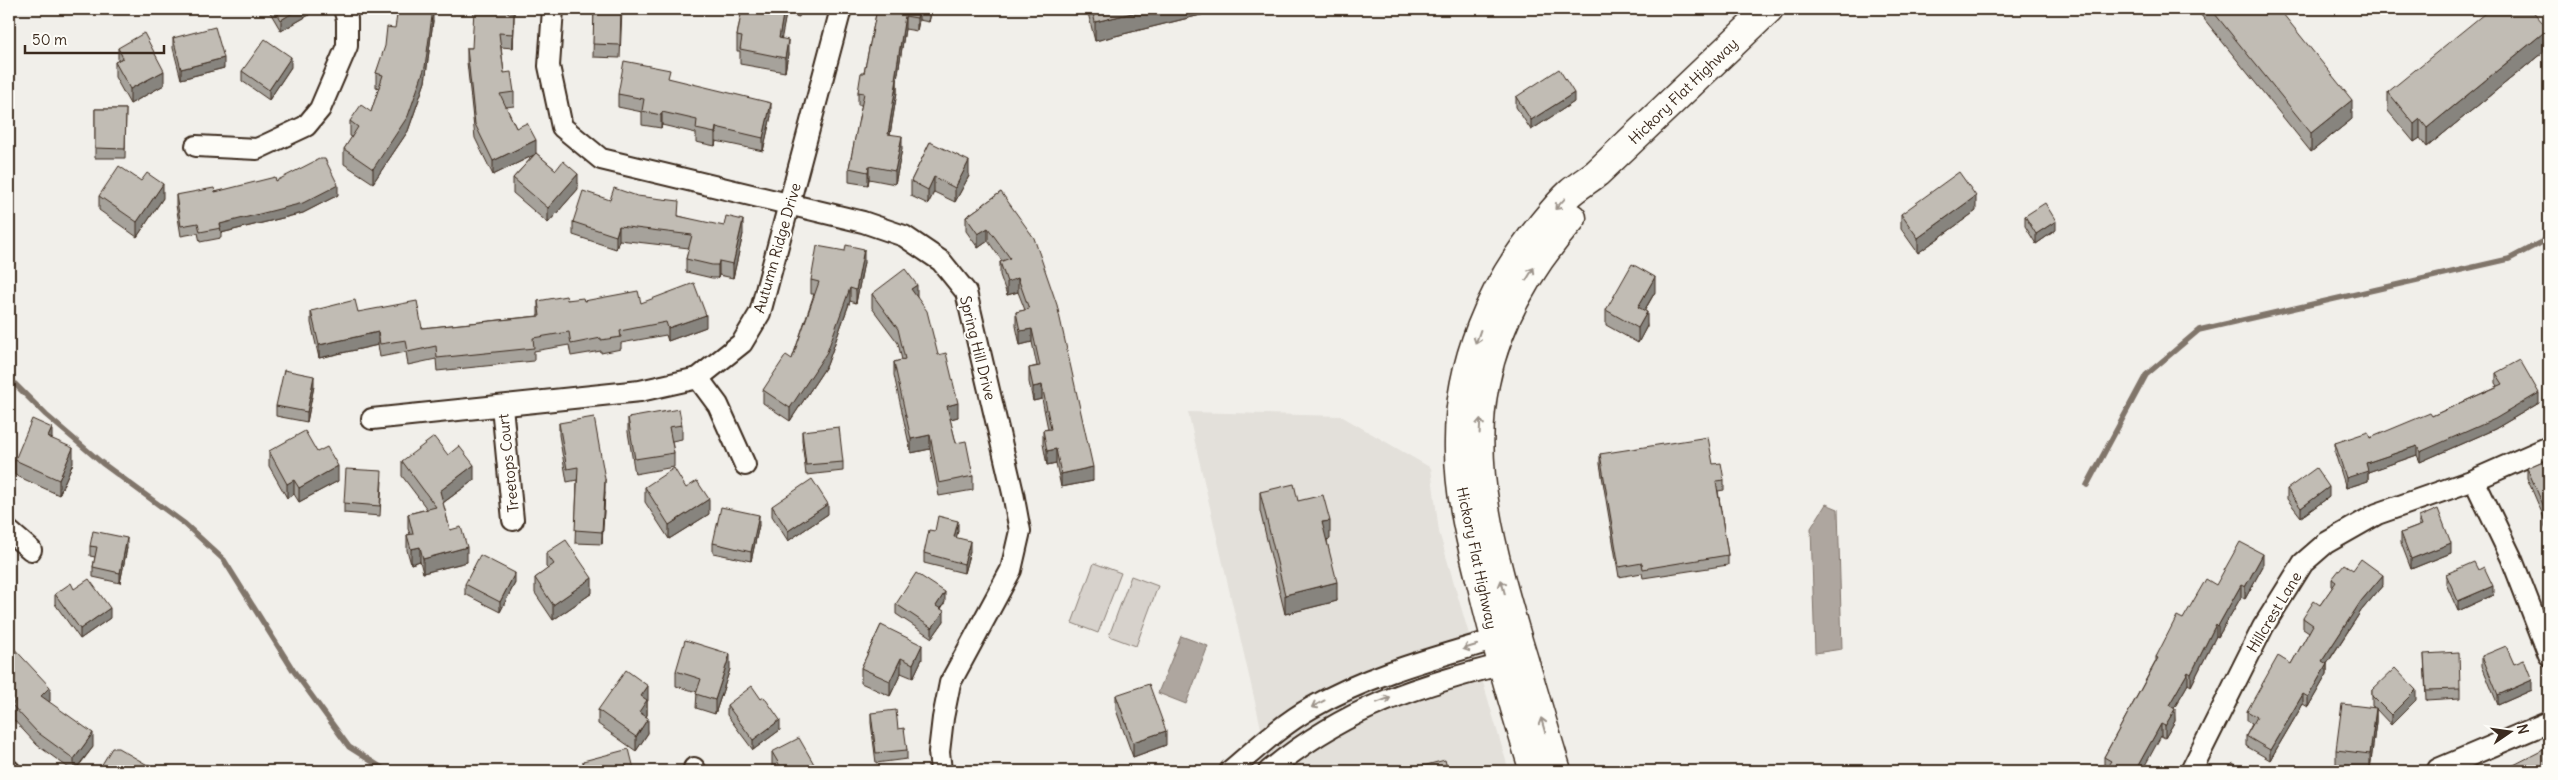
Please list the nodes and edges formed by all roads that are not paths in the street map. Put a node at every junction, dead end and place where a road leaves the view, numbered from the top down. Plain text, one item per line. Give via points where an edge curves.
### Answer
1 (344, 9) edge
2 (553, 9) edge
3 (841, 9) edge
4 (1769, 9) edge
5 (196, 146) dead end
6 (791, 205) junction
7 (698, 378) junction
8 (502, 406) junction
9 (372, 419) dead end
10 (2549, 448) edge
11 (745, 465) dead end
12 (2474, 480) junction
13 (513, 520) dead end
14 (9, 531) edge
15 (31, 550) dead end
16 (1509, 649) junction
17 (2549, 655) edge
18 (2549, 722) edge
19 (2438, 769) dead end
20 (941, 771) edge
21 (1230, 771) edge
22 (1268, 771) edge
23 (1534, 771) edge
24 (1557, 771) edge
25 (2191, 771) edge

1 - 5 street via 347,46 320,109 306,126 257,148
2 - 6 street, Spring Hill Drive via 549,66 553,96 562,127 579,142 601,159
3 - 6 street, Autumn Ridge Drive
4 - 16 main road, Hickory Flat Highway via 1598,173 1582,206 1552,242 1522,288 1497,339 1484,386 1480,433 1484,492
6 - 7 street, Autumn Ridge Drive via 760,314 742,343
6 - 20 street, Spring Hill Drive via 863,222 904,236 941,261 966,292 1020,531 1011,570 950,682 942,718
7 - 8 street, Autumn Ridge Drive via 640,391
7 - 11 street via 718,405
8 - 9 street, Autumn Ridge Drive
8 - 13 street, Treetops Court
10 - 12 street, Hillcrest Lane
12 - 17 street via 2511,557
12 - 25 street, Hillcrest Lane via 2377,514 2326,543 2303,563 2263,626
14 - 15 street
16 -> 21 street via 1388,673 1335,695 1293,720
22 -> 16 street via 1300,745 1370,706
16 - 23 main road, Hickory Flat Highway
24 -> 16 main road, Hickory Flat Highway
18 - 19 street

